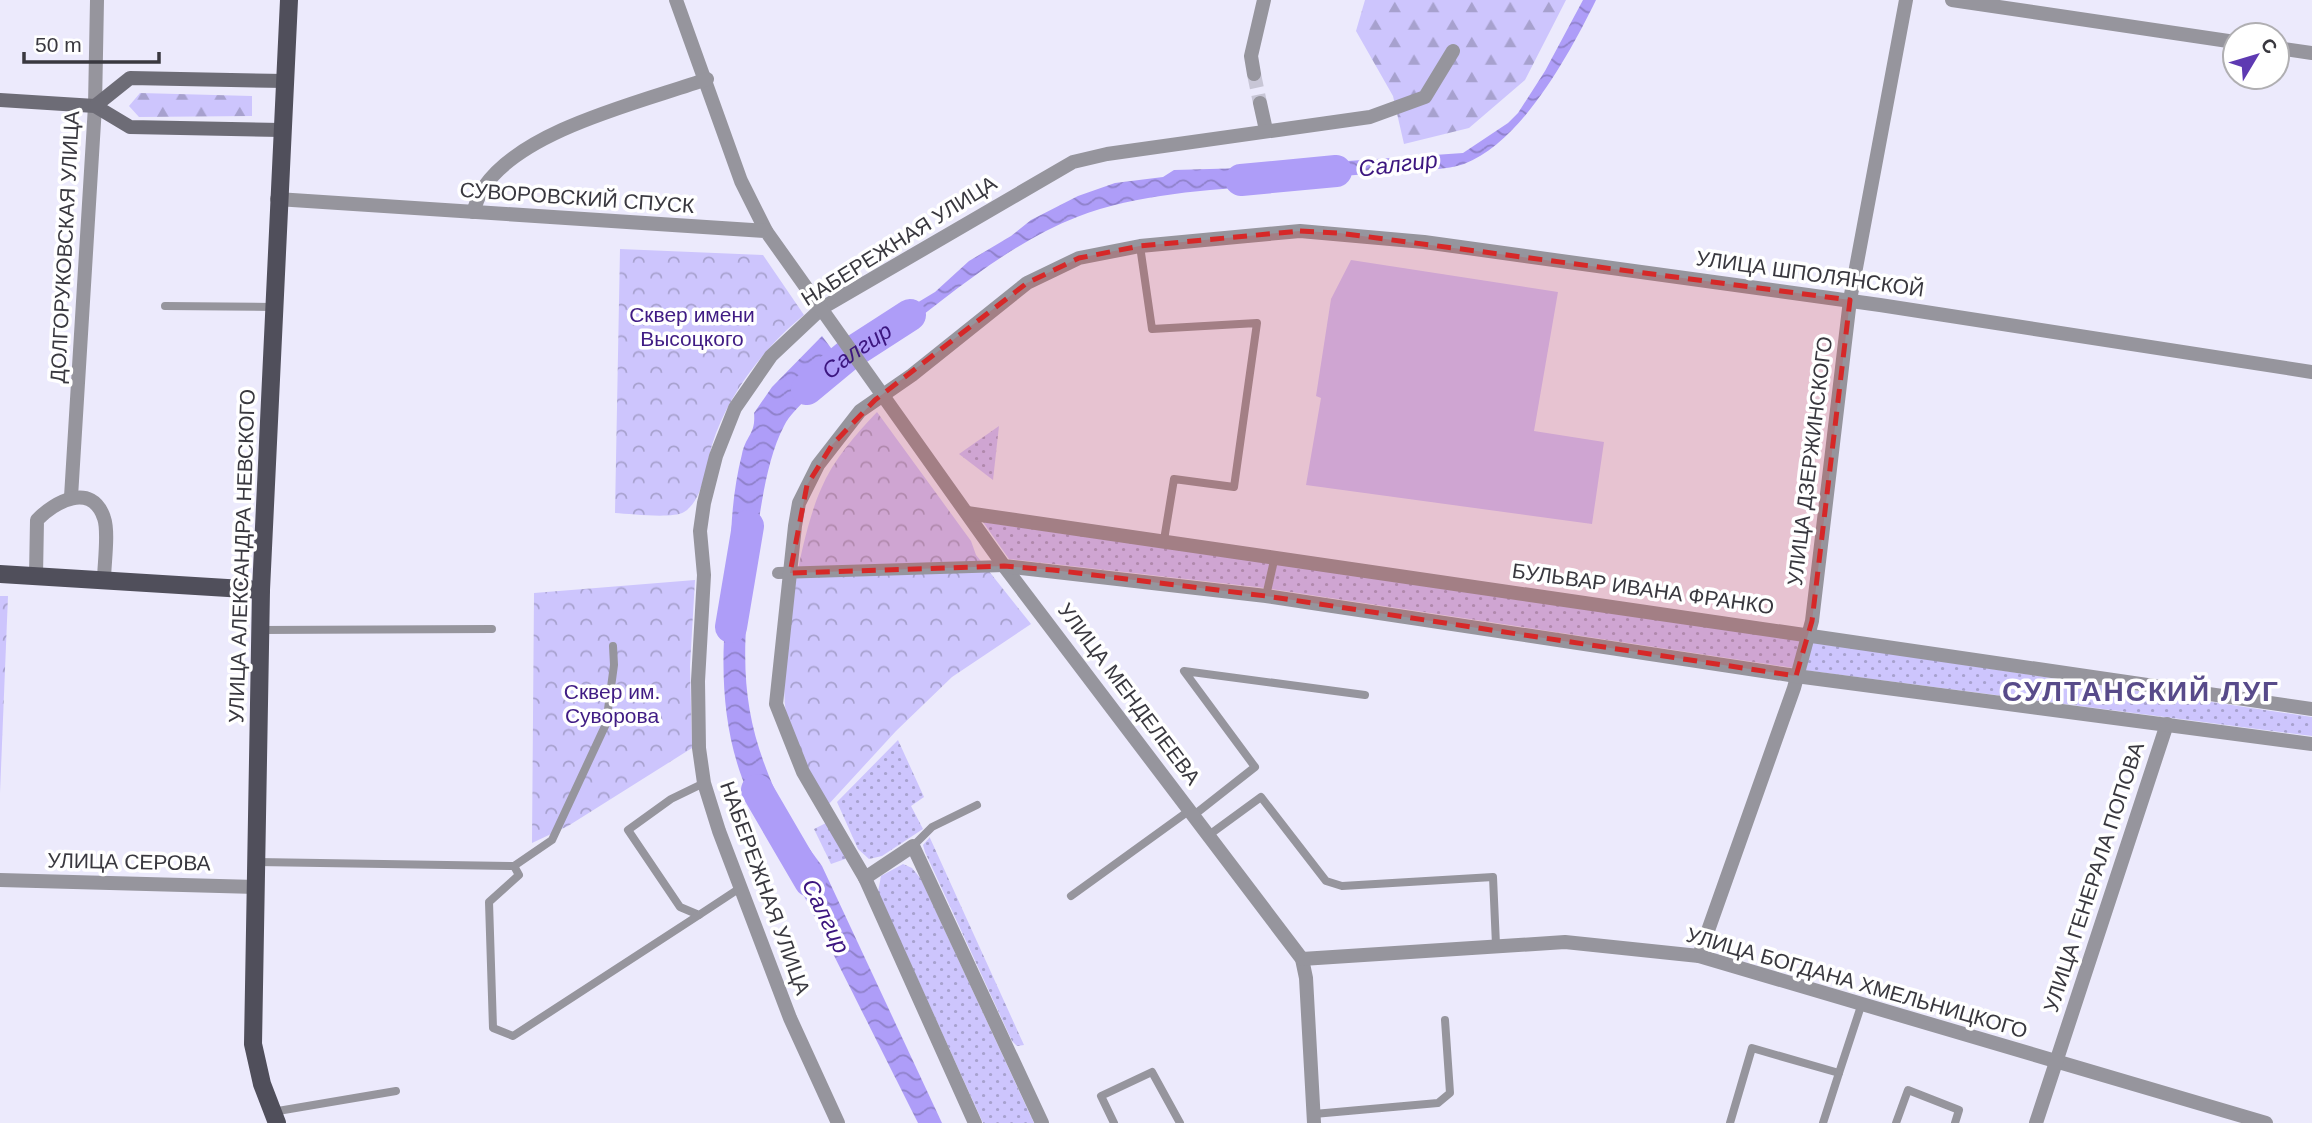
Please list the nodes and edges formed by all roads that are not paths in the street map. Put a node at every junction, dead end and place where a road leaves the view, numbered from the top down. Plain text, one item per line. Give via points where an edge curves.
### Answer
1 (97, 0) edge
2 (289, 0) edge
3 (676, 0) edge
4 (1264, 0) edge
5 (1906, 0) edge
6 (1952, 0) edge
7 (2221, 40) edge
8 (2291, 50) edge
9 (1453, 51) dead end
10 (2312, 53) edge
11 (1254, 74) tunnel mouth
12 (707, 79) junction
13 (285, 82) junction
14 (0, 100) edge
15 (1260, 103) tunnel mouth
16 (95, 106) junction
17 (281, 130) junction
18 (1266, 130) junction
19 (277, 199) junction
20 (473, 212) junction
21 (766, 231) junction
22 (1140, 246) junction
23 (1850, 300) junction
24 (164, 306) dead end
25 (274, 307) junction
26 (825, 313) junction
27 (2312, 372) edge
28 (884, 394) junction
29 (71, 497) junction
30 (967, 513) junction
31 (1164, 540) junction
32 (1275, 556) junction
33 (1004, 566) junction
34 (784, 573) junction
35 (0, 574) edge
36 (36, 576) junction
37 (104, 580) junction
38 (261, 590) junction
39 (1266, 596) junction
40 (492, 629) dead end
41 (261, 630) junction
42 (1808, 635) junction
43 (613, 646) dead end
44 (1796, 676) junction
45 (1365, 695) dead end
46 (2312, 709) edge
47 (2167, 724) junction
48 (2312, 744) edge
49 (704, 783) junction
50 (976, 805) dead end
51 (1192, 812) junction
52 (1209, 835) junction
53 (913, 846) junction
54 (257, 862) junction
55 (514, 866) junction
56 (865, 878) junction
57 (0, 880) edge
58 (256, 887) junction
59 (740, 887) junction
60 (1071, 896) dead end
61 (699, 915) junction
62 (1496, 945) junction
63 (1699, 956) junction
64 (1302, 959) junction
65 (1861, 1006) junction
66 (1445, 1020) dead end
67 (2056, 1062) junction
68 (1839, 1073) junction
69 (396, 1091) dead end
70 (275, 1117) edge
71 (1314, 1119) edge
72 (838, 1123) edge
73 (975, 1123) edge
74 (1042, 1123) edge
75 (1114, 1123) edge
76 (1180, 1123) edge
77 (1730, 1123) edge
78 (1823, 1123) edge
79 (1896, 1123) edge
80 (1955, 1123) edge
81 (2036, 1123) edge
82 (2266, 1123) edge

1 - 16 street, ДОЛГОРУКОВСКАЯ УЛИЦА
2 - 13 main road, УЛИЦА АЛЕКСАНДРА НЕВСКОГО
3 - 12 street
4 - 11 street via 1251,56
5 - 23 street, УЛИЦА ДЗЕРЖИНСКОГО
6 - 7 street
8 - 10 street
9 - 18 street, НАБЕРЕЖНАЯ УЛИЦА via 1425,97 1370,117
12 - 20 street via 542,138 508,162 483,188
12 - 21 street via 741,181
13 - 16 main road via 130,78
13 - 17 main road, УЛИЦА АЛЕКСАНДРА НЕВСКОГО
14 - 16 main road
15 - 18 street
16 - 17 main road via 130,127
16 - 29 street, ДОЛГОРУКОВСКАЯ УЛИЦА
17 - 19 main road, УЛИЦА АЛЕКСАНДРА НЕВСКОГО
18 - 26 street, НАБЕРЕЖНАЯ УЛИЦА via 1073,162
19 - 20 street, СУВОРОВСКИЙ СПУСК
19 - 25 main road, УЛИЦА АЛЕКСАНДРА НЕВСКОГО
20 - 21 street, СУВОРОВСКИЙ СПУСК
21 - 26 street
22 - 23 street, УЛИЦА ШПОЛЯНСКОЙ via 1300,231 1424,242
22 - 28 street via 1079,258 1027,282
22 - 31 lane via 1152,329 1257,323 1234,486 1174,479
23 - 27 street, УЛИЦА ШПОЛЯНСКОЙ
23 - 42 street, УЛИЦА ДЗЕРЖИНСКОГО
24 - 25 lane
25 - 38 main road, УЛИЦА АЛЕКСАНДРА НЕВСКОГО
26 - 28 street, УЛИЦА МЕНДЕЛЕЕВА
26 - 49 street, НАБЕРЕЖНАЯ УЛИЦА via 771,356 735,408 716,456 700,531 704,575 699,748
28 - 30 street, УЛИЦА МЕНДЕЛЕЕВА
28 - 34 street via 860,411 807,485
29 - 36 street via 51,505 37,520
29 - 37 street via 92,502 104,518
30 - 31 street, БУЛЬВАР ИВАНА ФРАНКО
30 - 33 street, УЛИЦА МЕНДЕЛЕЕВА
31 - 32 street, БУЛЬВАР ИВАНА ФРАНКО
32 - 39 lane
32 - 42 street, БУЛЬВАР ИВАНА ФРАНКО
33 - 34 street
33 - 39 street
33 - 51 street, УЛИЦА МЕНДЕЛЕЕВА
34 - 56 street via 776,704 803,772
35 - 36 main road
36 - 37 main road
37 - 38 main road
38 - 41 main road, УЛИЦА АЛЕКСАНДРА НЕВСКОГО
39 - 44 street
40 - 41 lane
41 - 54 main road, УЛИЦА АЛЕКСАНДРА НЕВСКОГО
42 - 44 street, УЛИЦА ДЗЕРЖИНСКОГО
42 - 46 street, БУЛЬВАР ИВАНА ФРАНКО
43 - 55 lane via 607,724 552,840
44 - 47 street
44 - 63 street, УЛИЦА ДЗЕРЖИНСКОГО
45 - 51 lane via 1184,671 1255,767
47 - 48 street
47 - 67 street, УЛИЦА ГЕНЕРАЛА ПОПОВА
49 - 59 street, НАБЕРЕЖНАЯ УЛИЦА
49 - 61 lane via 671,799 628,830 680,907
50 - 53 lane via 932,827
51 - 52 street, УЛИЦА МЕНДЕЛЕЕВА
51 - 60 lane
52 - 62 lane via 1261,797 1326,881 1342,886 1493,877
52 - 64 street, УЛИЦА МЕНДЕЛЕЕВА
53 - 56 street
53 - 74 street
54 - 55 lane
54 - 58 main road, УЛИЦА АЛЕКСАНДРА НЕВСКОГО
55 - 61 lane via 519,875 489,902 493,1028 513,1036
56 - 73 street
57 - 58 street, УЛИЦА СЕРОВА
58 - 70 main road, УЛИЦА АЛЕКСАНДРА НЕВСКОГО via 253,1044
59 - 61 lane
59 - 72 street, НАБЕРЕЖНАЯ УЛИЦА via 790,1018
62 - 63 street, УЛИЦА БОГДАНА ХМЕЛЬНИЦКОГО via 1577,942
62 - 64 street, УЛИЦА БОГДАНА ХМЕЛЬНИЦКОГО
63 - 65 street, УЛИЦА БОГДАНА ХМЕЛЬНИЦКОГО
64 - 71 street, УЛИЦА МЕНДЕЛЕЕВА
65 - 67 street, УЛИЦА БОГДАНА ХМЕЛЬНИЦКОГО
65 - 68 lane
66 - 71 lane via 1450,1093 1438,1103
67 - 81 street, УЛИЦА ГЕНЕРАЛА ПОПОВА
67 - 82 street, УЛИЦА БОГДАНА ХМЕЛЬНИЦКОГО
68 - 77 lane via 1752,1048
68 - 78 lane
69 - 70 lane
75 - 76 lane via 1101,1096 1152,1072
79 - 80 lane via 1908,1090 1959,1110

